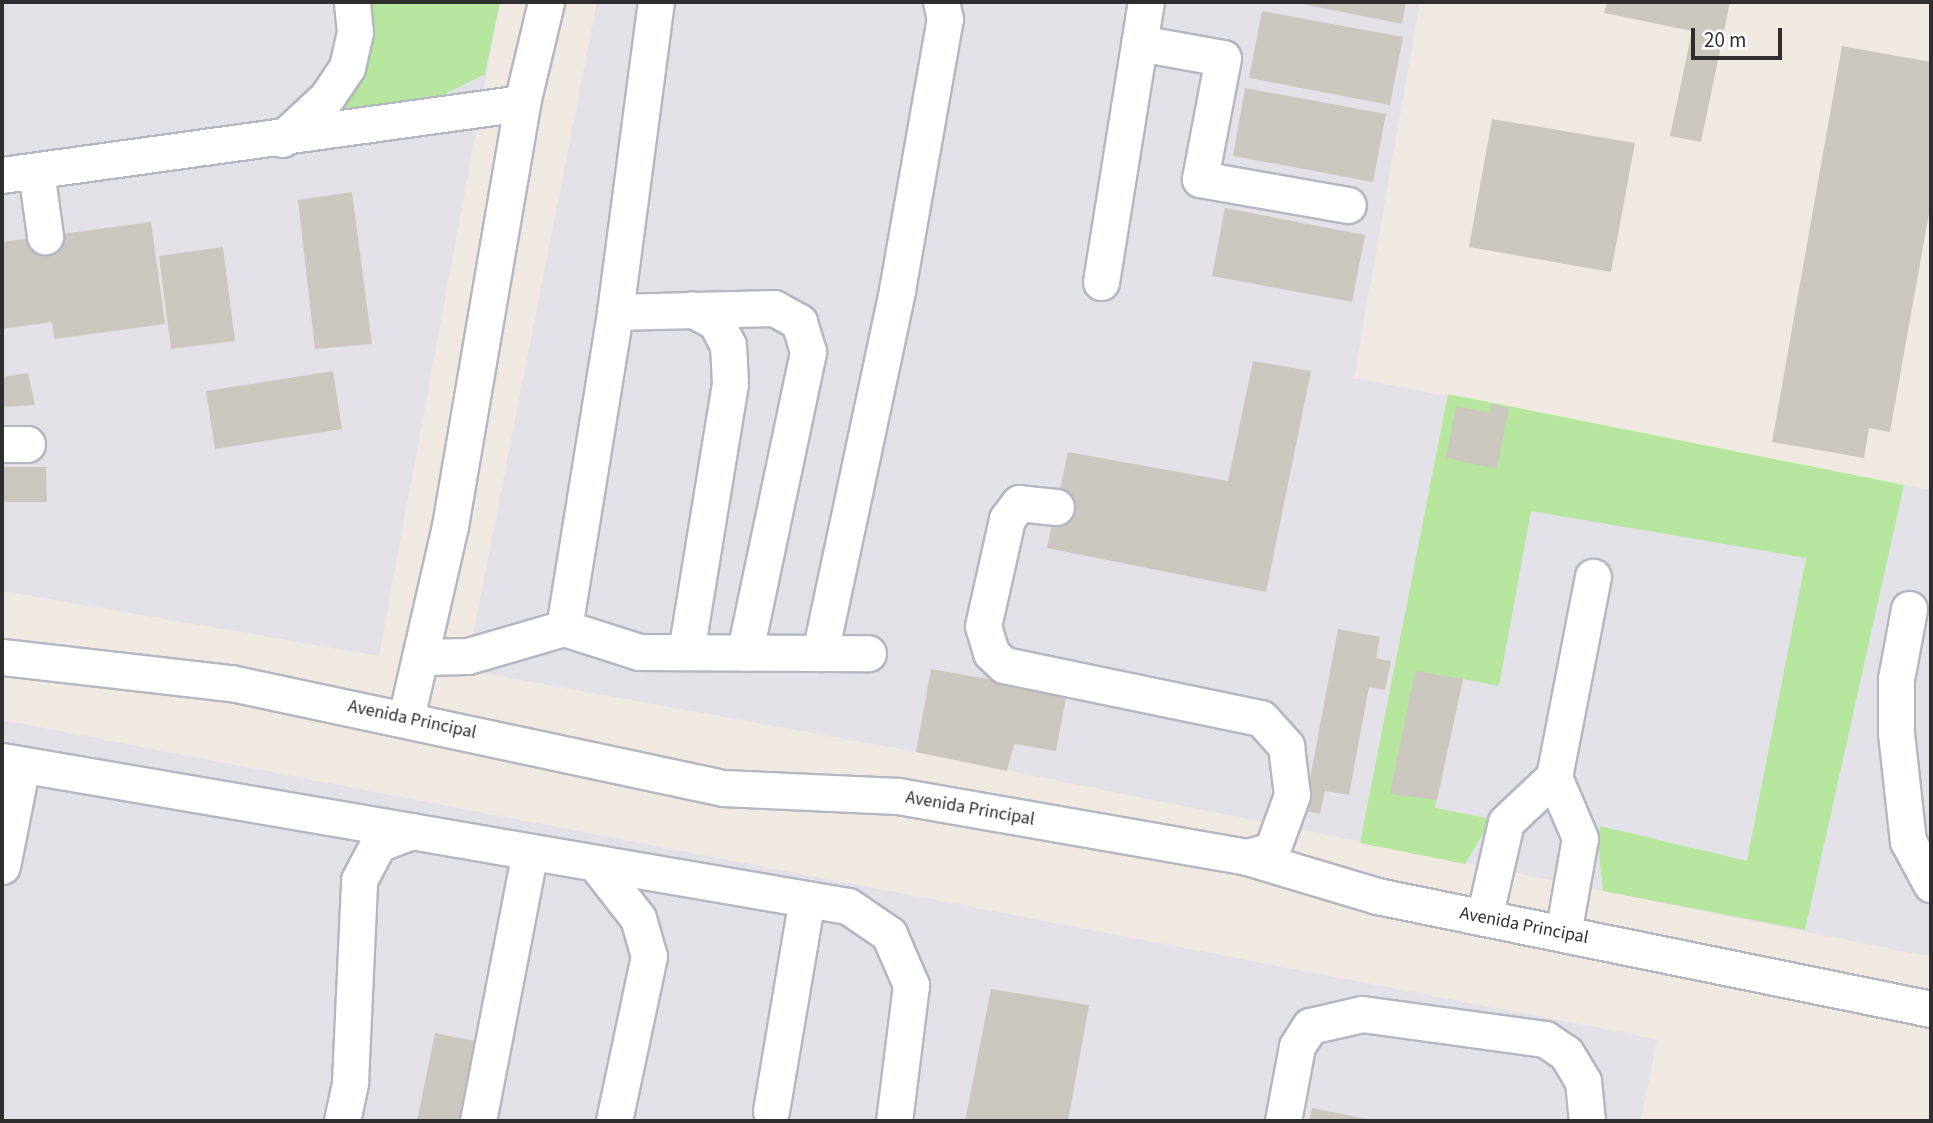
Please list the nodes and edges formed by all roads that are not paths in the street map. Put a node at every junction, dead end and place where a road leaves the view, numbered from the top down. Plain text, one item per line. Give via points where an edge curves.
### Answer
1 (352, 2) edge
2 (546, 2) edge
3 (656, 2) edge
4 (941, 2) edge
5 (1146, 2) edge
6 (1139, 43) junction
7 (522, 103) junction
8 (282, 139) junction
9 (36, 171) junction
10 (2, 175) edge
11 (1348, 205) dead end
12 (45, 236) dead end
13 (1101, 282) dead end
14 (692, 309) junction
15 (615, 312) junction
16 (1056, 507) dead end
17 (1593, 577) dead end
18 (1909, 609) dead end
19 (564, 628) junction
20 (687, 652) junction
21 (745, 652) junction
22 (820, 653) junction
23 (867, 653) dead end
24 (2, 657) edge
25 (420, 657) junction
26 (406, 718) junction
27 (12, 763) edge
28 (1555, 777) junction
29 (412, 831) junction
30 (530, 852) junction
31 (1247, 857) junction
32 (595, 863) junction
33 (2, 866) edge
34 (1931, 884) edge
35 (807, 899) junction
36 (1484, 918) junction
37 (1563, 934) junction
38 (1931, 1009) edge
39 (771, 1111) dead end
40 (342, 1121) edge
41 (478, 1121) edge
42 (614, 1121) edge
43 (894, 1121) edge
44 (1283, 1121) edge
45 (1587, 1121) edge

1 - 8 lane via 355,32 347,67 327,97
2 - 7 lane
3 - 15 lane
4 - 22 lane via 945,19 897,290
5 - 6 lane
6 - 11 lane via 1223,58 1200,179
6 - 13 lane
7 - 8 lane
7 - 25 lane via 450,526
8 - 9 lane
9 - 10 lane
9 - 12 lane
14 - 15 lane
14 - 20 lane via 716,322 728,345 730,383
14 - 21 lane via 774,308 799,322 808,352
15 - 19 lane
16 - 31 lane via 1018,503 1007,519 983,626 991,653 1004,665 1261,718 1286,746 1292,794 1272,850
17 - 28 lane
18 - 34 lane via 1896,678 1896,733 1908,841
19 - 20 lane via 639,652
19 - 25 lane via 468,656
20 - 21 lane
21 - 22 lane
22 - 23 lane
24 - 26 lane, Avenida Principal via 231,682
25 - 26 lane
26 - 31 lane, Avenida Principal via 723,788 898,796
27 - 29 lane
27 - 33 lane
28 - 36 lane via 1506,822
28 - 37 lane via 1580,838
29 - 30 lane
29 - 40 lane via 378,844 359,880 350,1082
30 - 32 lane
30 - 41 lane
31 - 36 lane, Avenida Principal via 1377,896
32 - 35 lane
32 - 42 lane via 638,918 649,956
35 - 39 lane
35 - 43 lane via 848,906 889,934 911,985
36 - 37 lane, Avenida Principal
37 - 38 lane, Avenida Principal
44 - 45 lane via 1297,1046 1310,1026 1362,1014 1545,1039 1566,1053 1583,1081

